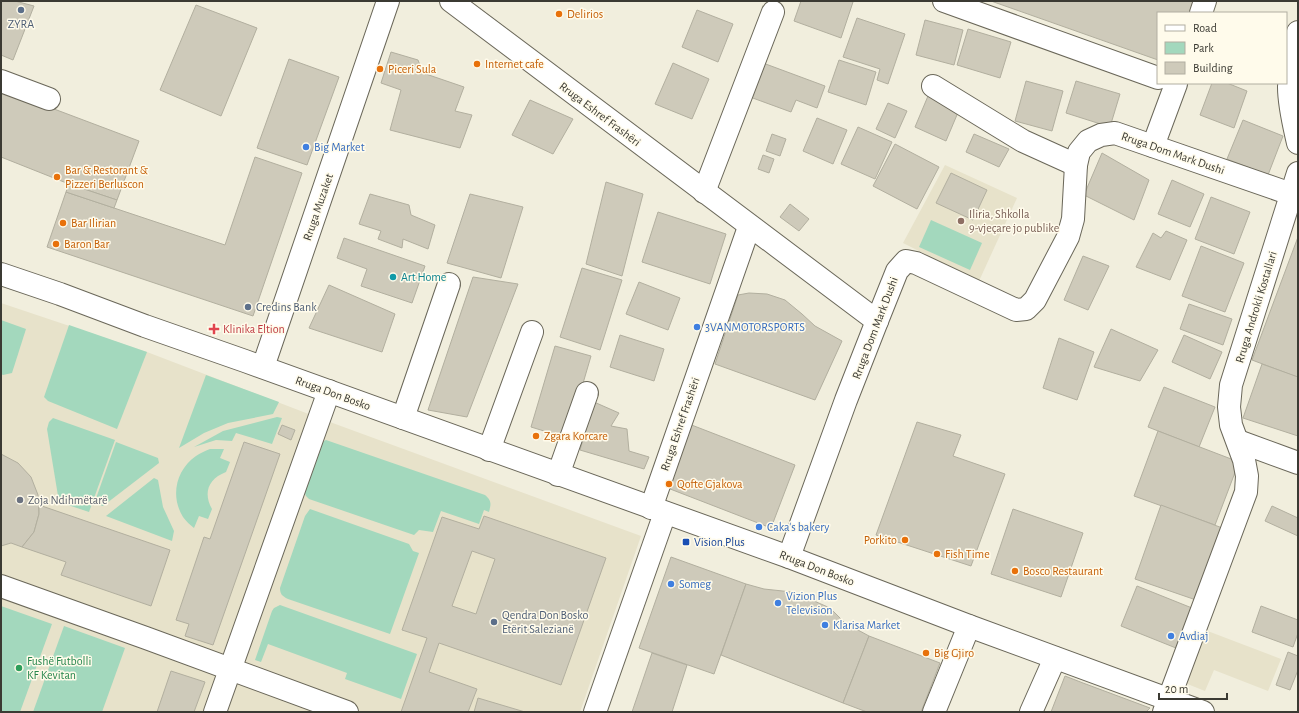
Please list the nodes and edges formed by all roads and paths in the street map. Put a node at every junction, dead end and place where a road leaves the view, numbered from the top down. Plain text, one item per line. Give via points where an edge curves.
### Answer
1 (388, 1) edge
2 (450, 1) edge
3 (944, 1) edge
4 (1205, 1) edge
5 (773, 12) dead end
6 (1201, 12) edge
7 (1298, 32) edge
8 (1157, 77) edge
9 (1, 81) edge
10 (1170, 84) edge
11 (932, 86) dead end
12 (49, 99) dead end
13 (1298, 143) edge
14 (1153, 146) junction
15 (1076, 165) junction
16 (1298, 174) edge
17 (704, 192) junction
18 (1291, 194) junction
19 (749, 227) junction
20 (1, 274) edge
21 (449, 284) dead end
22 (877, 321) junction
23 (532, 332) dead end
24 (263, 367) junction
25 (329, 391) junction
26 (587, 392) dead end
27 (403, 418) junction
28 (1238, 441) junction
29 (489, 450) junction
30 (1298, 463) edge
31 (558, 475) junction
32 (658, 510) junction
33 (789, 557) junction
34 (1, 586) edge
35 (969, 626) junction
36 (1055, 658) junction
37 (230, 669) junction
38 (1166, 706) edge
39 (215, 712) edge
40 (347, 712) edge
41 (595, 712) edge
42 (934, 712) edge
43 (1032, 712) edge
44 (1203, 712) edge

1 - 24 street, Rruga Muzaket
2 - 17 street, Rruga Eshref Frashëri
3 - 8 street
4 - 6 street
5 - 17 street
7 - 13 street via 1289,88
9 - 12 street
10 - 14 street
11 - 15 street via 1022,141
14 - 15 street, Rruga Dom Mark Dushi via 1115,133 1101,135 1088,141 1078,152
14 - 18 street, Rruga Dom Mark Dushi
15 - 22 street, Rruga Dom Mark Dushi via 1073,219 1068,237 1035,300 1026,309 1016,310 916,263 906,261 897,271
16 - 18 street, Rruga Androkli Kostallari
17 - 19 street, Rruga Eshref Frashëri
18 - 28 street, Rruga Androkli Kostallari via 1231,385 1229,406
19 - 22 street, Rruga Eshref Frashëri
19 - 32 street, Rruga Eshref Frashëri
20 - 24 street, Rruga Don Bosko
21 - 27 street
22 - 33 street, Rruga Dom Mark Dushi
23 - 29 street
24 - 25 street, Rruga Don Bosko
25 - 27 street, Rruga Don Bosko
25 - 37 street
26 - 31 street
27 - 29 street, Rruga Don Bosko
28 - 30 street
28 - 38 street, Rruga Androkli Kostallari via 1247,476 1246,492
29 - 31 street, Rruga Don Bosko
31 - 32 street, Rruga Don Bosko
32 - 33 street, Rruga Don Bosko
32 - 41 street
33 - 35 street, Rruga Don Bosko
34 - 37 street
35 - 36 street, Rruga Don Bosko
35 - 42 street
36 - 38 street, Rruga Don Bosko
36 - 43 street
37 - 39 street
37 - 40 street
38 - 44 street, Rruga Don Bosko

